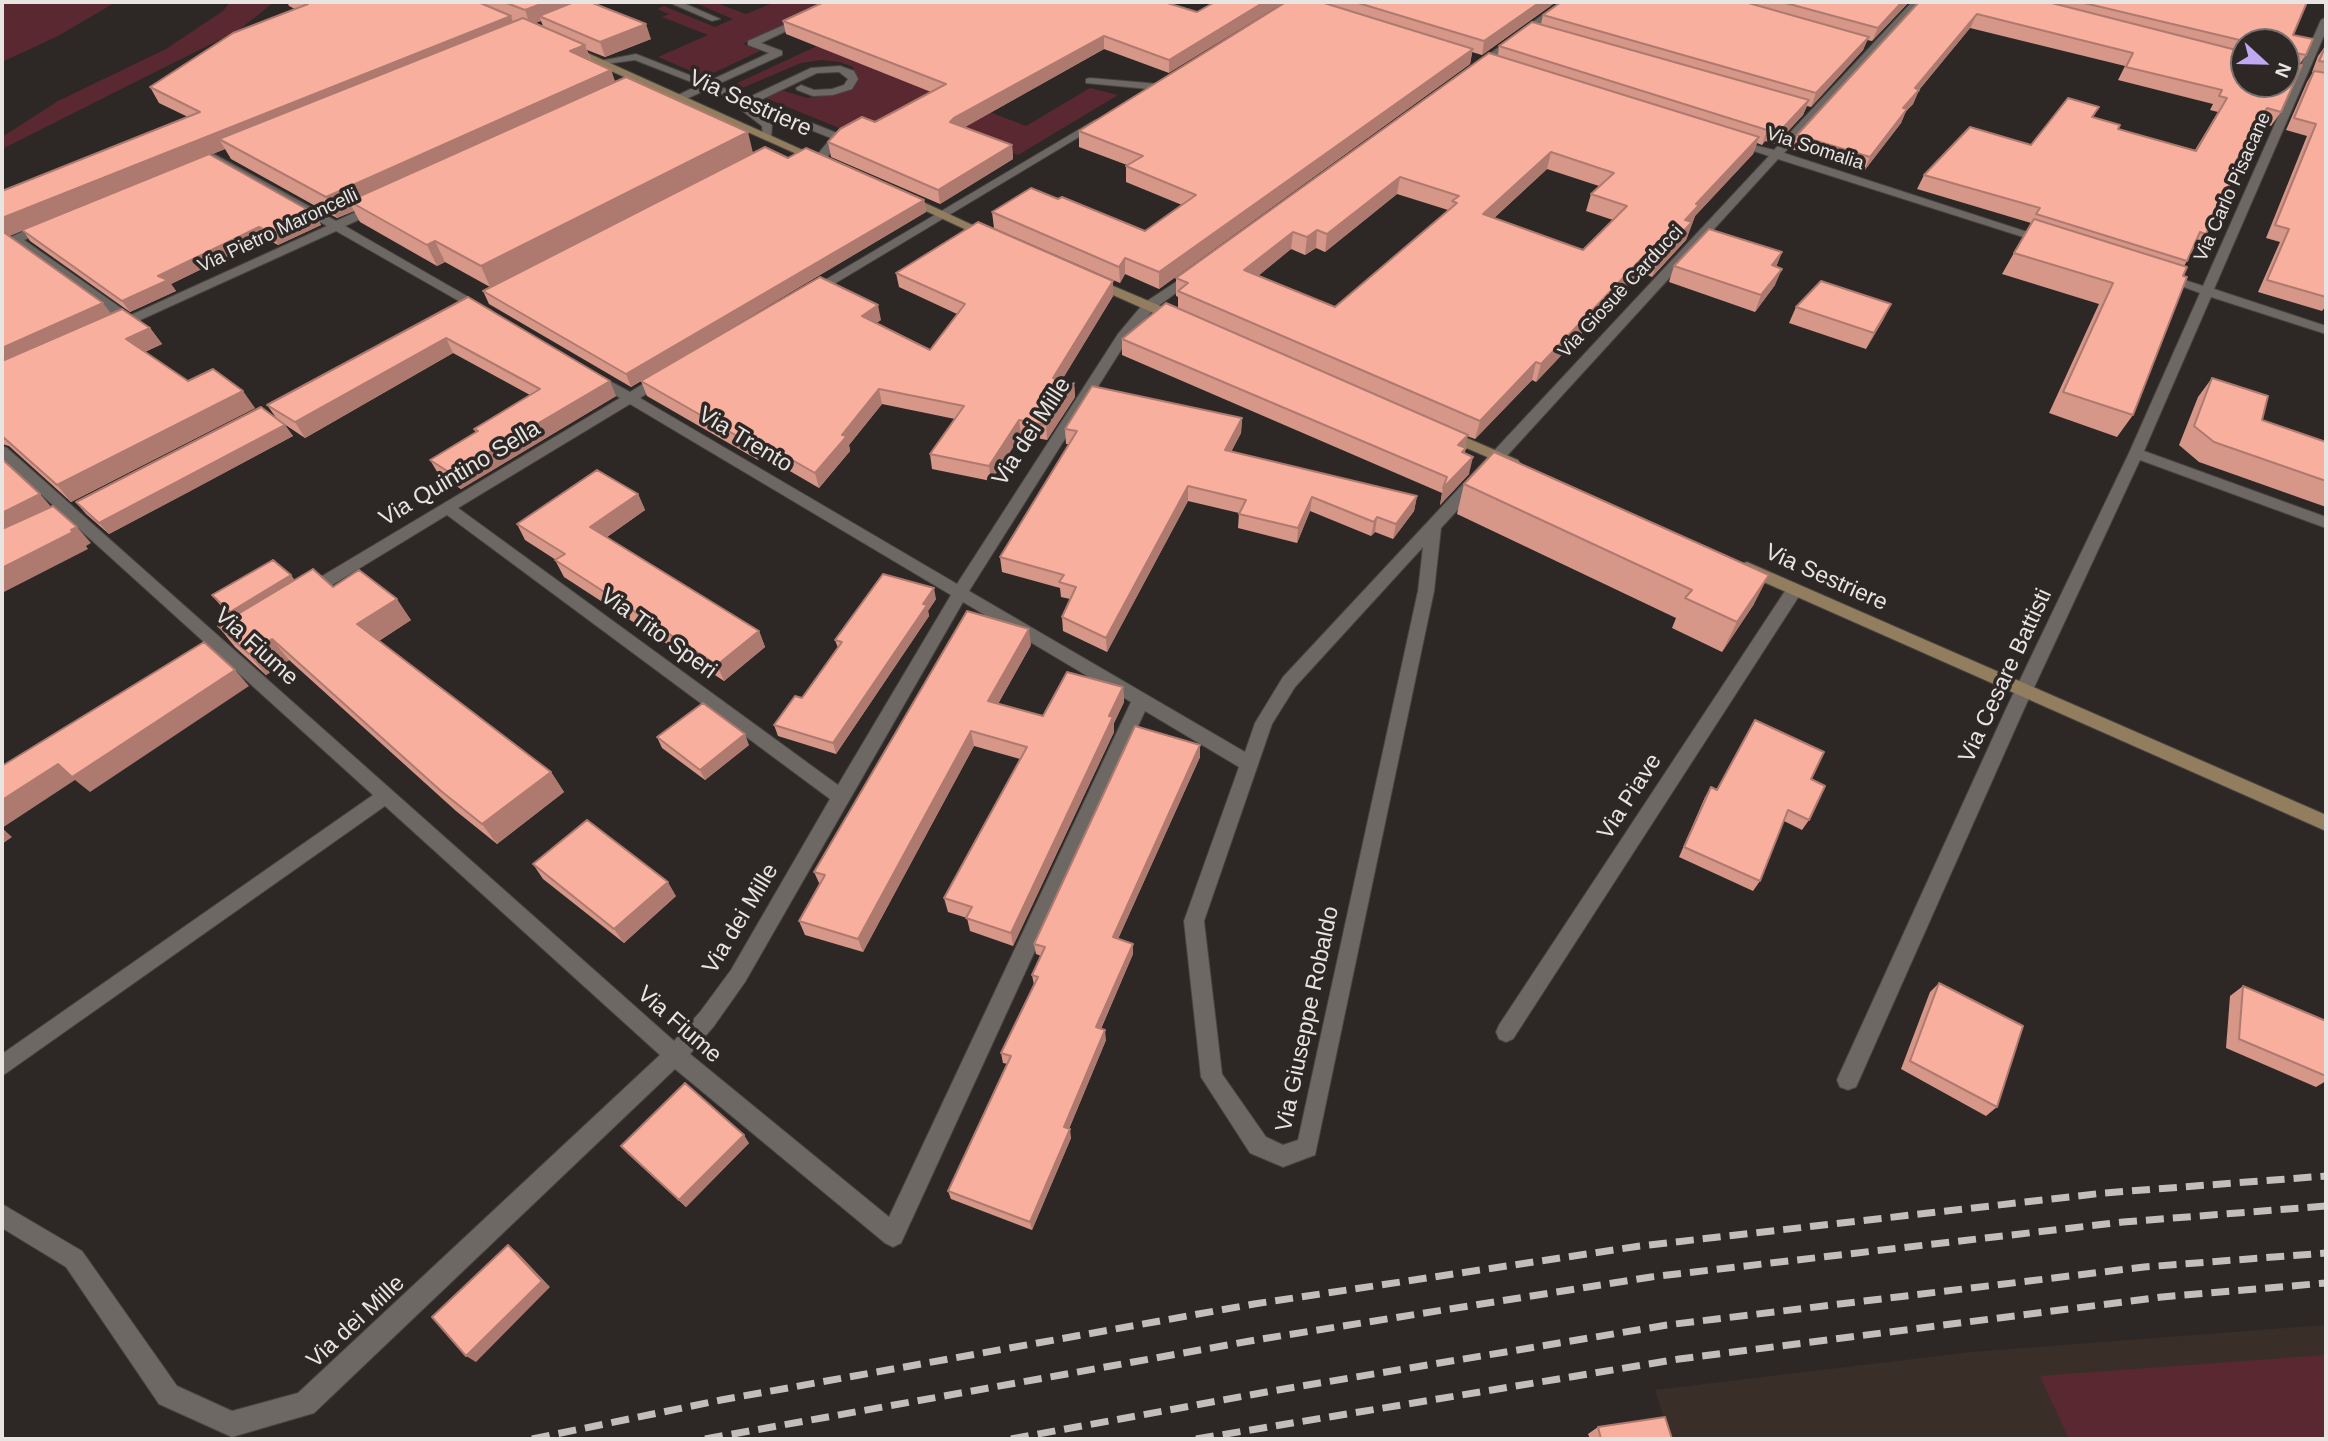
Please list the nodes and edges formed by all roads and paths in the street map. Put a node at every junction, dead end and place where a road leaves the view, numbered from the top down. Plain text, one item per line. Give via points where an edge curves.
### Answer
1 (673, 2) edge
2 (843, 2) edge
3 (1566, 2) edge
4 (1917, 2) edge
5 (715, 19) dead end
6 (2326, 20) edge
7 (1528, 30) junction
8 (1541, 34) edge
9 (558, 43) edge
10 (1861, 44) edge
11 (1874, 47) junction
12 (1472, 59) edge
13 (599, 62) junction
14 (1485, 63) junction
15 (1498, 67) edge
16 (2300, 75) edge
17 (2308, 77) junction
18 (1463, 79) edge
19 (1170, 80) edge
20 (1090, 81) dead end
21 (707, 85) junction
22 (1159, 87) junction
23 (801, 88) dead end
24 (680, 98) junction
25 (1136, 100) edge
26 (749, 102) junction
27 (1801, 108) edge
28 (1814, 112) junction
29 (1114, 114) edge
30 (767, 137) junction
31 (1725, 138) edge
32 (784, 144) junction
33 (1774, 154) junction
34 (763, 155) edge
35 (215, 156) edge
36 (824, 162) joint
37 (895, 193) edge
38 (393, 200) edge
39 (943, 215) junction
40 (53, 224) edge
41 (337, 225) junction
42 (15, 239) junction
43 (2, 245) edge
44 (1011, 245) edge
45 (2065, 246) edge
46 (1206, 265) edge
47 (2145, 272) edge
48 (1074, 273) edge
49 (2206, 291) junction
50 (795, 301) edge
51 (1149, 306) junction
52 (501, 320) edge
53 (130, 321) junction
54 (1194, 326) edge
55 (2326, 330) edge
56 (107, 331) edge
57 (582, 369) edge
58 (676, 370) edge
59 (629, 398) junction
60 (1434, 429) edge
61 (2, 451) edge
62 (2136, 453) junction
63 (1497, 456) junction
64 (1528, 470) edge
65 (449, 509) junction
66 (2326, 523) edge
67 (1433, 527) junction
68 (1734, 562) edge
69 (1795, 589) junction
70 (960, 594) junction
71 (299, 597) edge
72 (2024, 690) junction
73 (1140, 702) junction
74 (1251, 765) junction
75 (386, 796) junction
76 (841, 797) junction
77 (2326, 823) edge
78 (1506, 1032) dead end
79 (675, 1055) junction
80 (2, 1066) edge
81 (1848, 1080) dead end
82 (2, 1215) edge

1 - 5 street
2 - 21 street via 752,43 778,53
3 - 7 street
4 - 11 street, Via Giosuè Carducci
6 - 17 street, Via Carlo Pisacane
7 - 8 street
7 - 14 street
9 - 13 main road, Via Sestriere
10 - 11 street
11 - 28 street, Via Giosuè Carducci
12 - 14 street
13 - 21 street via 636,57
13 - 24 main road, Via Sestriere via 641,86
14 - 15 street
14 - 18 street
16 - 17 street
17 - 49 street, Via Carlo Pisacane
19 - 22 street
20 - 22 street
21 - 24 street
21 - 26 street
22 - 25 street
23 - 26 street via 833,92 848,87 853,79 840,69 815,70
24 - 30 main road, Via Sestriere
26 - 30 street via 745,109 767,125
26 - 36 street via 838,136
27 - 28 street
28 - 33 street, Via Giosuè Carducci
29 - 39 street
30 - 32 main road, Via Sestriere
31 - 33 street, Via Somalia
32 - 34 street
32 - 36 main road, Via Sestriere
33 - 45 street, Via Somalia
33 - 63 street, Via Giosuè Carducci
35 - 41 street
37 - 39 main road
38 - 41 street, Via Pietro Maroncelli
39 - 44 main road
39 - 50 street
40 - 42 street
41 - 52 street
41 - 53 street, Via Pietro Maroncelli
42 - 43 street
42 - 53 street
46 - 51 street, Via dei Mille
47 - 49 street
48 - 51 main road
49 - 55 street
49 - 62 street, Via Cesare Battisti
51 - 54 main road
51 - 70 street, Via dei Mille via 1123,337
53 - 56 street, Via Pietro Maroncelli
57 - 59 street, Via Trento
58 - 59 street, Via Quintino Sella
59 - 65 street, Via Quintino Sella
59 - 70 street, Via Trento
60 - 63 main road
61 - 75 street, Via Fiume
62 - 66 street
62 - 72 street, Via Cesare Battisti
63 - 64 main road
63 - 67 street, Via Giuseppe Robaldo
65 - 71 street, Via Quintino Sella
65 - 76 street, Via Tito Speri
67 - 74 street, Via Giuseppe Robaldo via 1289,682 1264,723
67 - 74 street, Via Giuseppe Robaldo via 1426,591 1307,1147 1283,1156 1258,1145 1212,1077 1194,921
68 - 69 main road, Via Sestriere
69 - 72 main road, Via Sestriere
69 - 78 street, Via Piave
70 - 73 street, Via Trento
70 - 76 street, Via dei Mille
72 - 77 main road, Via Sestriere
72 - 81 street, Via Cesare Battisti
73 - 74 street, Via Trento
73 - 79 street, Via Fiume via 892,1235
75 - 79 street, Via Fiume
75 - 80 street
76 - 79 street, Via dei Mille via 738,976
79 - 82 street, Via dei Mille via 305,1404 232,1424 168,1395 74,1259

